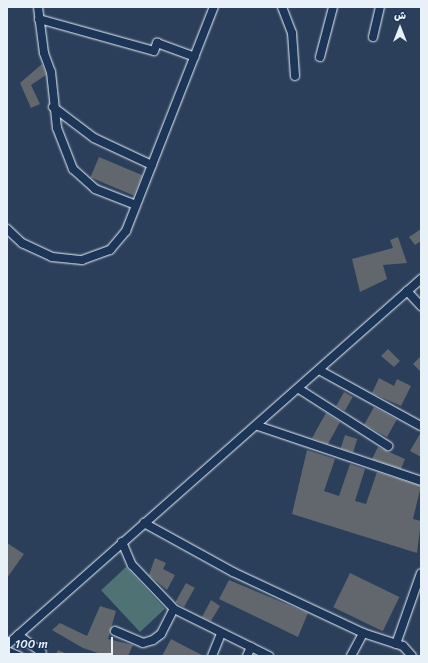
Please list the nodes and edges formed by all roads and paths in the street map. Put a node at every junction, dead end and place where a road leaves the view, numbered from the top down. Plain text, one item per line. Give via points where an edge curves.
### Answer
1 (38, 7) edge
2 (214, 7) edge
3 (282, 7) edge
4 (333, 7) edge
5 (380, 7) edge
6 (39, 19) junction
7 (373, 37) dead end
8 (320, 56) dead end
9 (195, 57) junction
10 (295, 76) dead end
11 (53, 107) junction
12 (152, 165) junction
13 (136, 205) junction
14 (7, 229) edge
15 (421, 279) edge
16 (407, 291) junction
17 (421, 306) edge
18 (319, 370) junction
19 (299, 389) junction
20 (258, 426) junction
21 (421, 426) edge
22 (388, 446) dead end
23 (421, 481) edge
24 (144, 523) junction
25 (122, 542) junction
26 (421, 574) edge
27 (419, 585) edge
28 (174, 609) junction
29 (115, 631) dead end
30 (363, 632) junction
31 (221, 634) junction
32 (18, 635) junction
33 (396, 644) junction
34 (7, 645) edge
35 (251, 648) junction
36 (7, 651) edge
37 (41, 652) dead end
38 (19, 656) edge
39 (212, 656) edge
40 (247, 656) edge
41 (269, 656) edge
42 (351, 656) edge
43 (412, 656) edge

1 - 6 street
2 - 9 street
3 - 10 street via 292,33
4 - 8 street
5 - 7 street
6 - 9 street via 154,51 157,43
6 - 11 street via 51,72
9 - 12 street
11 - 12 street via 94,138
11 - 13 street via 57,128 78,176 95,189
12 - 13 street
13 - 14 street via 126,231 110,250 82,260 52,257 22,244
15 - 16 street
16 - 17 street
16 - 18 street
18 - 19 street
18 - 21 street
19 - 20 street
19 - 22 street
20 - 23 street
20 - 24 street
24 - 25 street
24 - 30 street via 233,572
25 - 28 street via 132,565
25 - 32 street
26 - 27 street
27 - 33 street
28 - 29 street via 161,634 153,640 143,643
28 - 31 street
30 - 33 street
30 - 42 street
31 - 35 street
31 - 39 street
32 - 34 street
32 - 37 street
33 - 43 street
35 - 40 street
35 - 41 street
36 - 38 street

